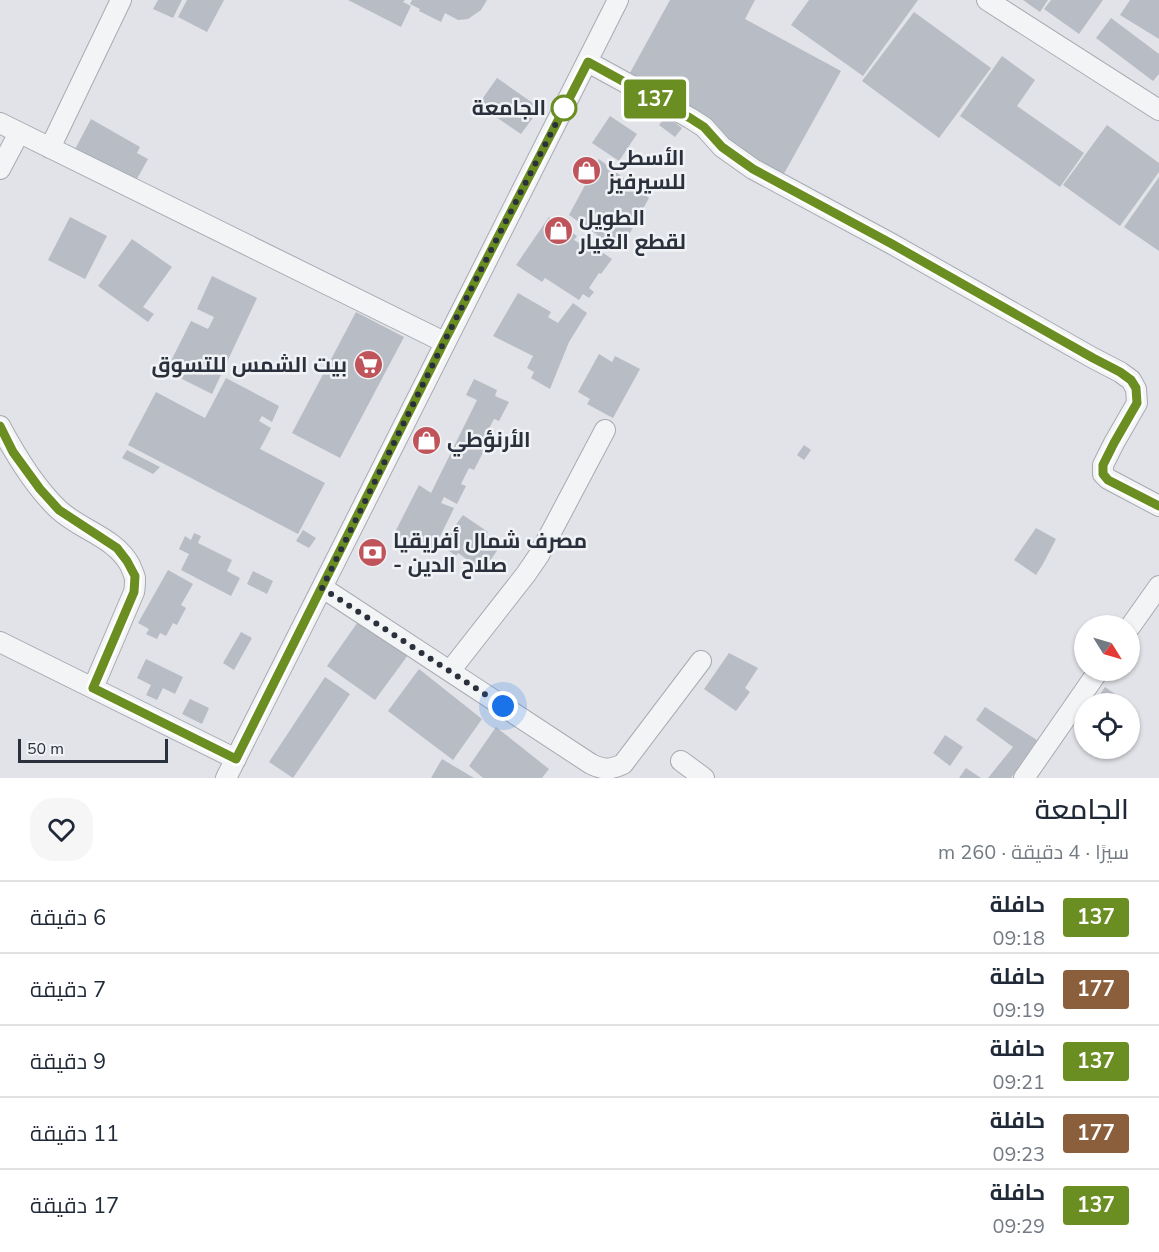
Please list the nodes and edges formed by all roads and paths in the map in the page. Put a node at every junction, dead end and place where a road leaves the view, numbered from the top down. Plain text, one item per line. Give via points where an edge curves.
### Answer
1 (121, 0) edge
2 (618, 0) edge
3 (987, 0) edge
4 (588, 62) junction
5 (1159, 110) edge
6 (0, 123) edge
7 (19, 133) junction
8 (50, 148) junction
9 (0, 169) edge
10 (444, 342) junction
11 (0, 426) edge
12 (605, 430) dead end
13 (1159, 506) edge
14 (1159, 585) edge
15 (322, 588) junction
16 (1138, 615) edge
17 (0, 642) edge
18 (701, 661) dead end
19 (450, 671) junction
20 (1091, 681) edge
21 (93, 688) junction
22 (236, 759) junction
23 (681, 761) dead end
24 (226, 778) edge
25 (704, 778) edge
26 (1024, 778) edge

1 - 8 street
2 - 4 street
3 - 5 street
4 - 10 street
4 - 13 street via 704,127 728,152 753,169 1131,380 1137,403 1106,458 1103,474
6 - 7 street
7 - 8 street
7 - 9 street
8 - 10 street
10 - 15 street
11 - 21 street via 40,489 59,510 117,548 135,576 134,592
12 - 19 street via 539,555
14 - 16 street
15 - 19 street
15 - 22 street
17 - 21 street
18 - 19 street via 623,764 607,769 591,765
20 - 26 street
21 - 22 street
22 - 24 street
23 - 25 street

